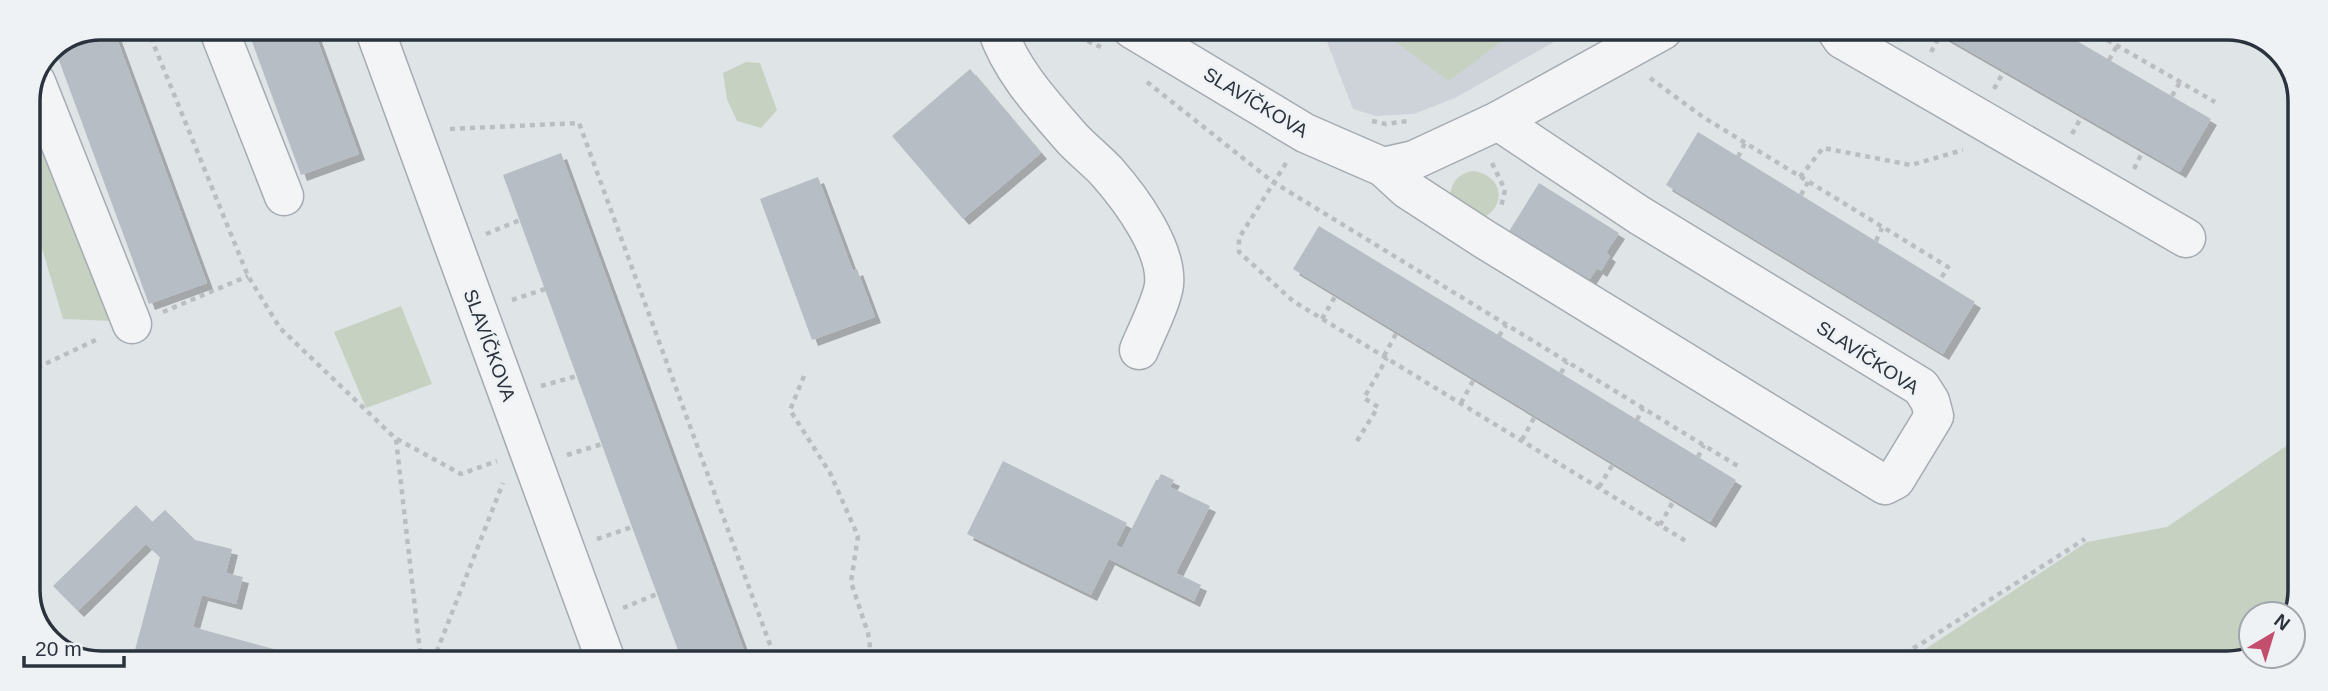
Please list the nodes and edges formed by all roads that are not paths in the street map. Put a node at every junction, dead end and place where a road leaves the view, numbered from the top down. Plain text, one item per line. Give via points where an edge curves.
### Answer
1 (223, 40) edge
2 (379, 40) edge
3 (1002, 40) edge
4 (1170, 40) edge
5 (1645, 40) edge
6 (1844, 40) edge
7 (41, 94) edge
8 (1486, 127) junction
9 (1384, 167) junction
10 (284, 196) dead end
11 (2186, 238) dead end
12 (132, 324) dead end
13 (1139, 350) dead end
14 (603, 651) edge

1 - 10 street
2 - 14 street, SLAVÍČKOVA via 543,456
3 - 13 street via 1011,61 1070,137 1106,170 1154,240 1164,285
4 - 9 street, SLAVÍČKOVA via 1305,133
5 - 8 street
6 - 11 street
7 - 12 street
8 - 9 street via 1414,160
8 - 9 street, SLAVÍČKOVA via 1920,387 1934,416 1895,480 1885,485 1484,239 1407,188

